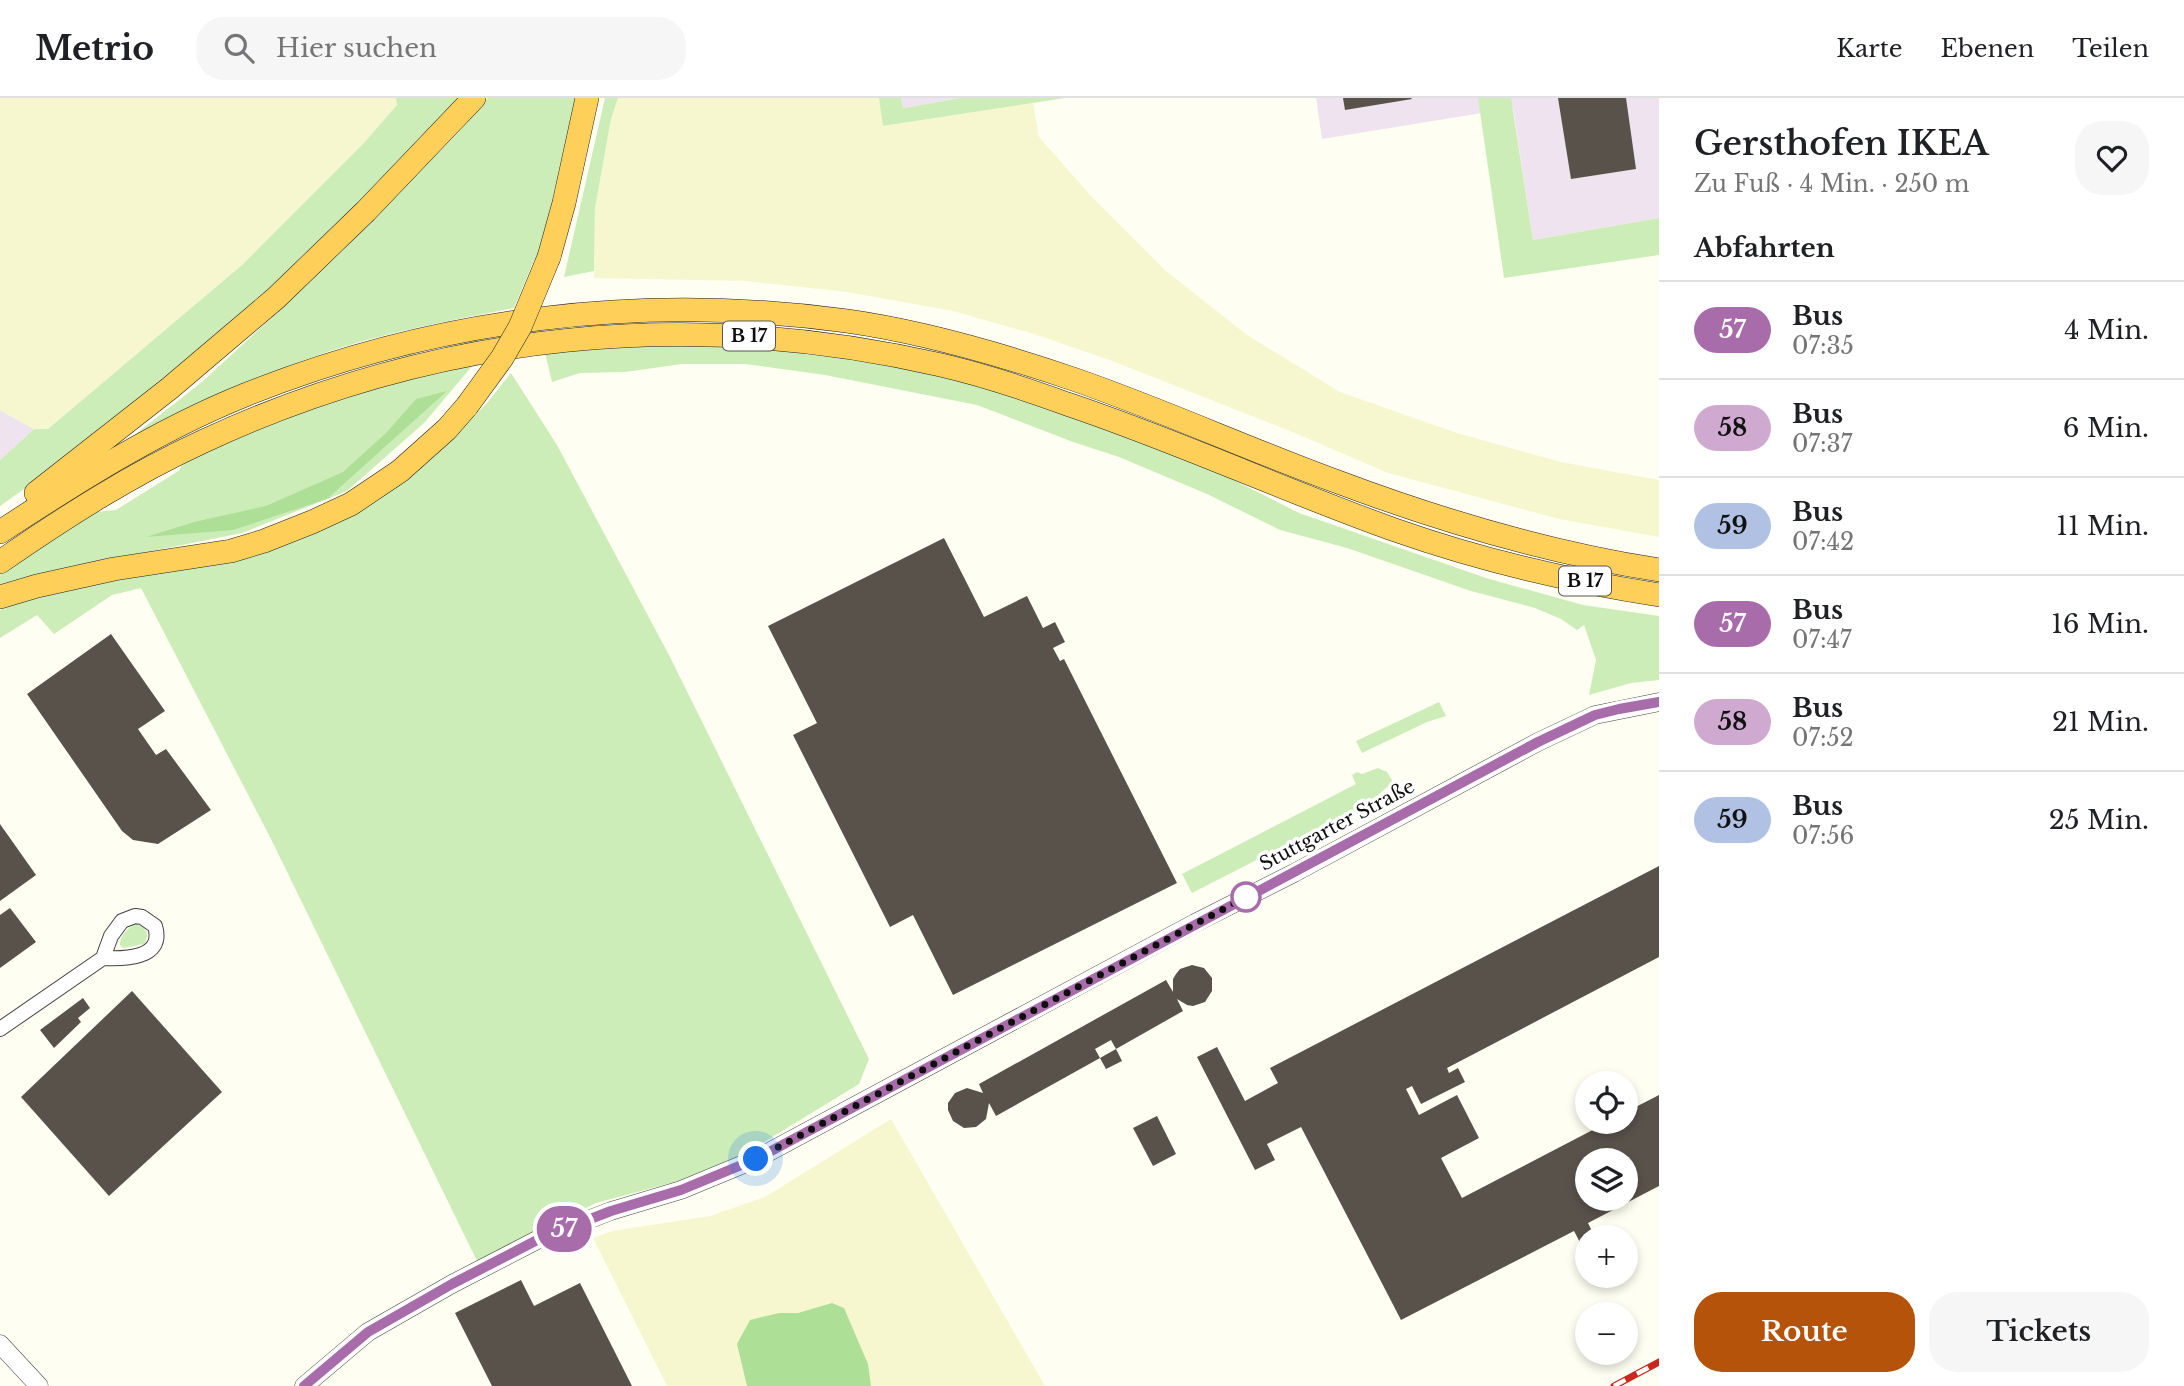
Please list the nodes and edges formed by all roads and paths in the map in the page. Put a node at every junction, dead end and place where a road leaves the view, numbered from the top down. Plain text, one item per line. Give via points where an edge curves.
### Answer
1 (474, 98) edge
2 (587, 98) edge
3 (0, 521) edge
4 (0, 532) edge
5 (0, 562) edge
6 (1659, 570) edge
7 (1659, 595) edge
8 (0, 597) edge
9 (1659, 702) edge
10 (103, 958) dead end
11 (0, 1029) edge
12 (0, 1345) edge
13 (39, 1386) edge
14 (304, 1386) edge

1 - 3 highway via 276,298
2 - 8 highway, bridge via 549,257 514,338 467,406 400,471 351,504 264,541 231,551 114,569
4 - 6 highway, B 17 via 79,481 179,426 242,396 330,364 419,339 546,316 723,310 850,321 1001,356 1077,380 1453,522
5 - 7 highway, B 17 via 90,503 200,443 338,388 426,363 549,341 725,334 845,347 947,366 1071,405 1446,547
9 - 14 street, Stuttgarter Straße via 1595,715 1538,742 756,1159 541,1238 368,1332
10 - 11 street
12 - 13 street

